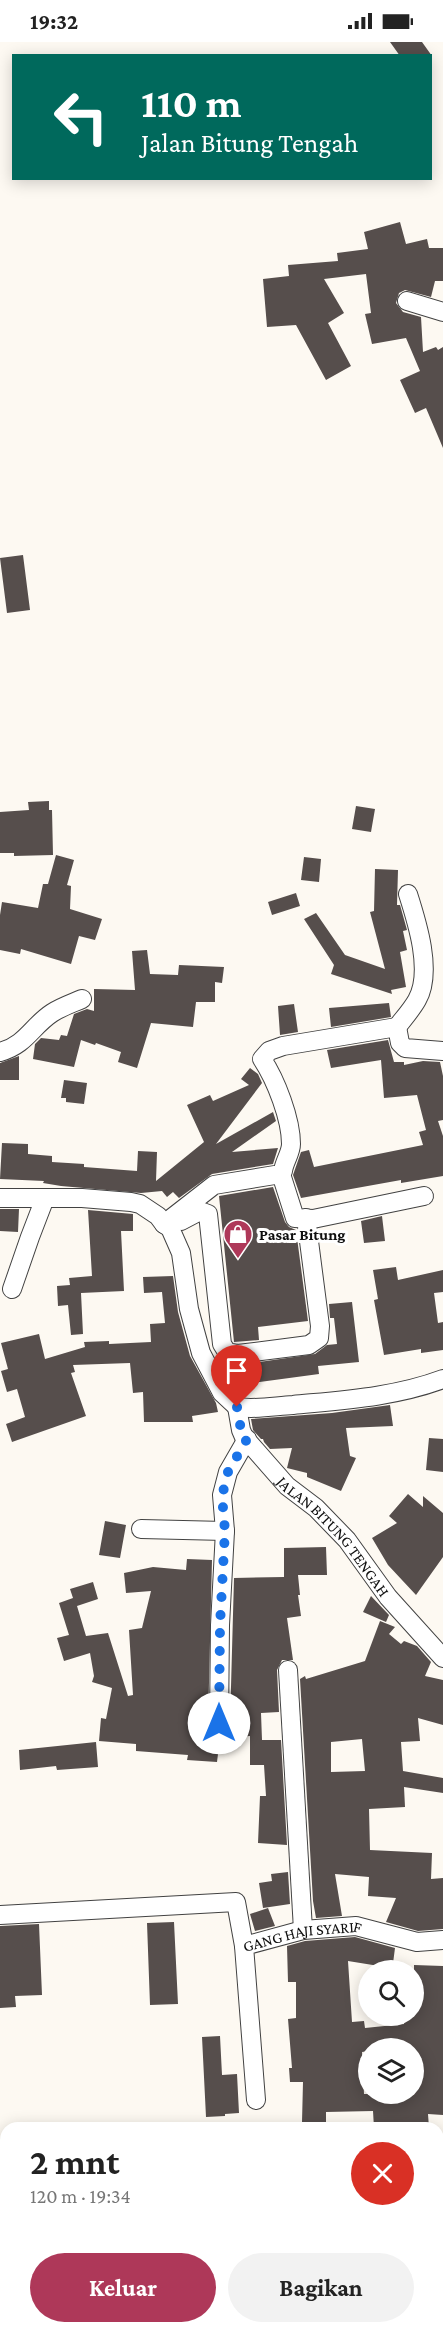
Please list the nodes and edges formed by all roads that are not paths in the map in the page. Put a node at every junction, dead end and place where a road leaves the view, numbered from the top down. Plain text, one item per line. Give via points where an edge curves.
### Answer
1 (407, 301) dead end
2 (443, 312) edge
3 (408, 894) dead end
4 (82, 999) dead end
5 (397, 1027) junction
6 (0, 1052) edge
7 (443, 1052) edge
8 (281, 1174) junction
9 (424, 1196) dead end
10 (0, 1198) edge
11 (45, 1198) junction
12 (306, 1218) junction
13 (167, 1226) junction
14 (12, 1289) dead end
15 (443, 1379) edge
16 (237, 1407) junction
17 (247, 1439) junction
18 (141, 1529) dead end
19 (225, 1531) junction
20 (443, 1658) edge
21 (288, 1670) dead end
22 (219, 1723) dead end
23 (0, 1915) edge
24 (303, 1930) junction
25 (443, 1940) edge
26 (244, 1947) junction
27 (256, 2100) dead end

1 - 2 street
3 - 5 street via 418,929 424,977 417,1000
4 - 6 street via 53,1012 25,1040
5 - 7 street via 405,1048
5 - 8 street via 283,1046 262,1059 281,1100 291,1145
8 - 12 street via 295,1218
8 - 13 street via 214,1185
9 - 12 street
10 - 11 street
11 - 13 street via 140,1204
11 - 14 street
12 - 13 street via 319,1338 309,1345 238,1354 227,1352 222,1344 208,1214 195,1213
13 - 16 street via 180,1253 201,1353 222,1393
15 - 16 street via 414,1389 363,1398
16 - 17 street, JALAN BITUNG TENGAH via 241,1430
17 - 19 street via 224,1482
17 - 20 street, JALAN BITUNG TENGAH via 287,1486 316,1508 347,1540 388,1597
18 - 19 street
19 - 22 street
21 - 24 street
23 - 26 street via 236,1902
24 - 25 street, GANG HAJI SYARIF via 356,1926 417,1942
24 - 26 street, GANG HAJI SYARIF
26 - 27 street, GANG HAJI SYARIF

